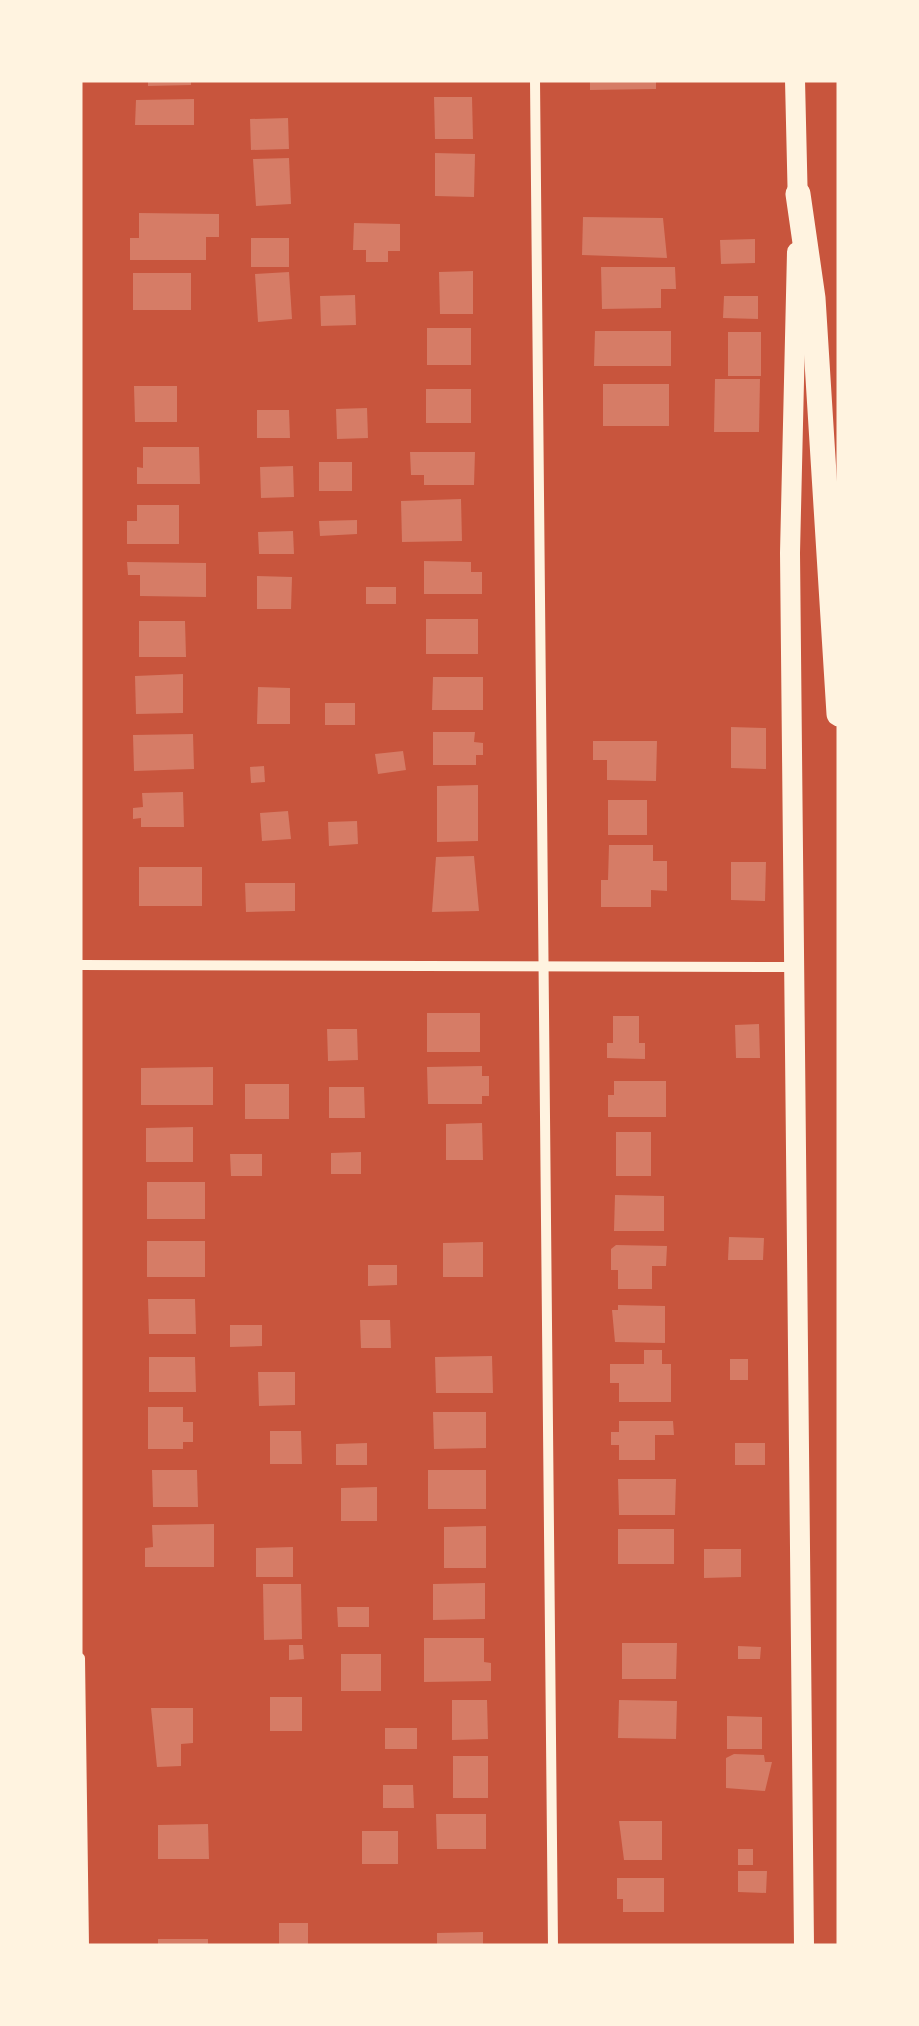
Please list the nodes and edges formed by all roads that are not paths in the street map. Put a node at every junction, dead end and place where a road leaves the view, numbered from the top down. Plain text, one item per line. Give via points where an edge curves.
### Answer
1 (536, 80) edge
2 (794, 80) edge
3 (798, 194) junction
4 (839, 714) edge
5 (80, 965) edge
6 (546, 966) junction
7 (794, 967) junction
8 (80, 1658) edge
9 (84, 1946) edge
10 (552, 1946) edge
11 (804, 1946) edge

1 - 6 street
2 - 3 main road
3 - 4 highway via 814,298
3 - 7 main road via 790,553
5 - 6 street
6 - 7 street
6 - 10 street
7 - 11 main road
8 - 9 street

